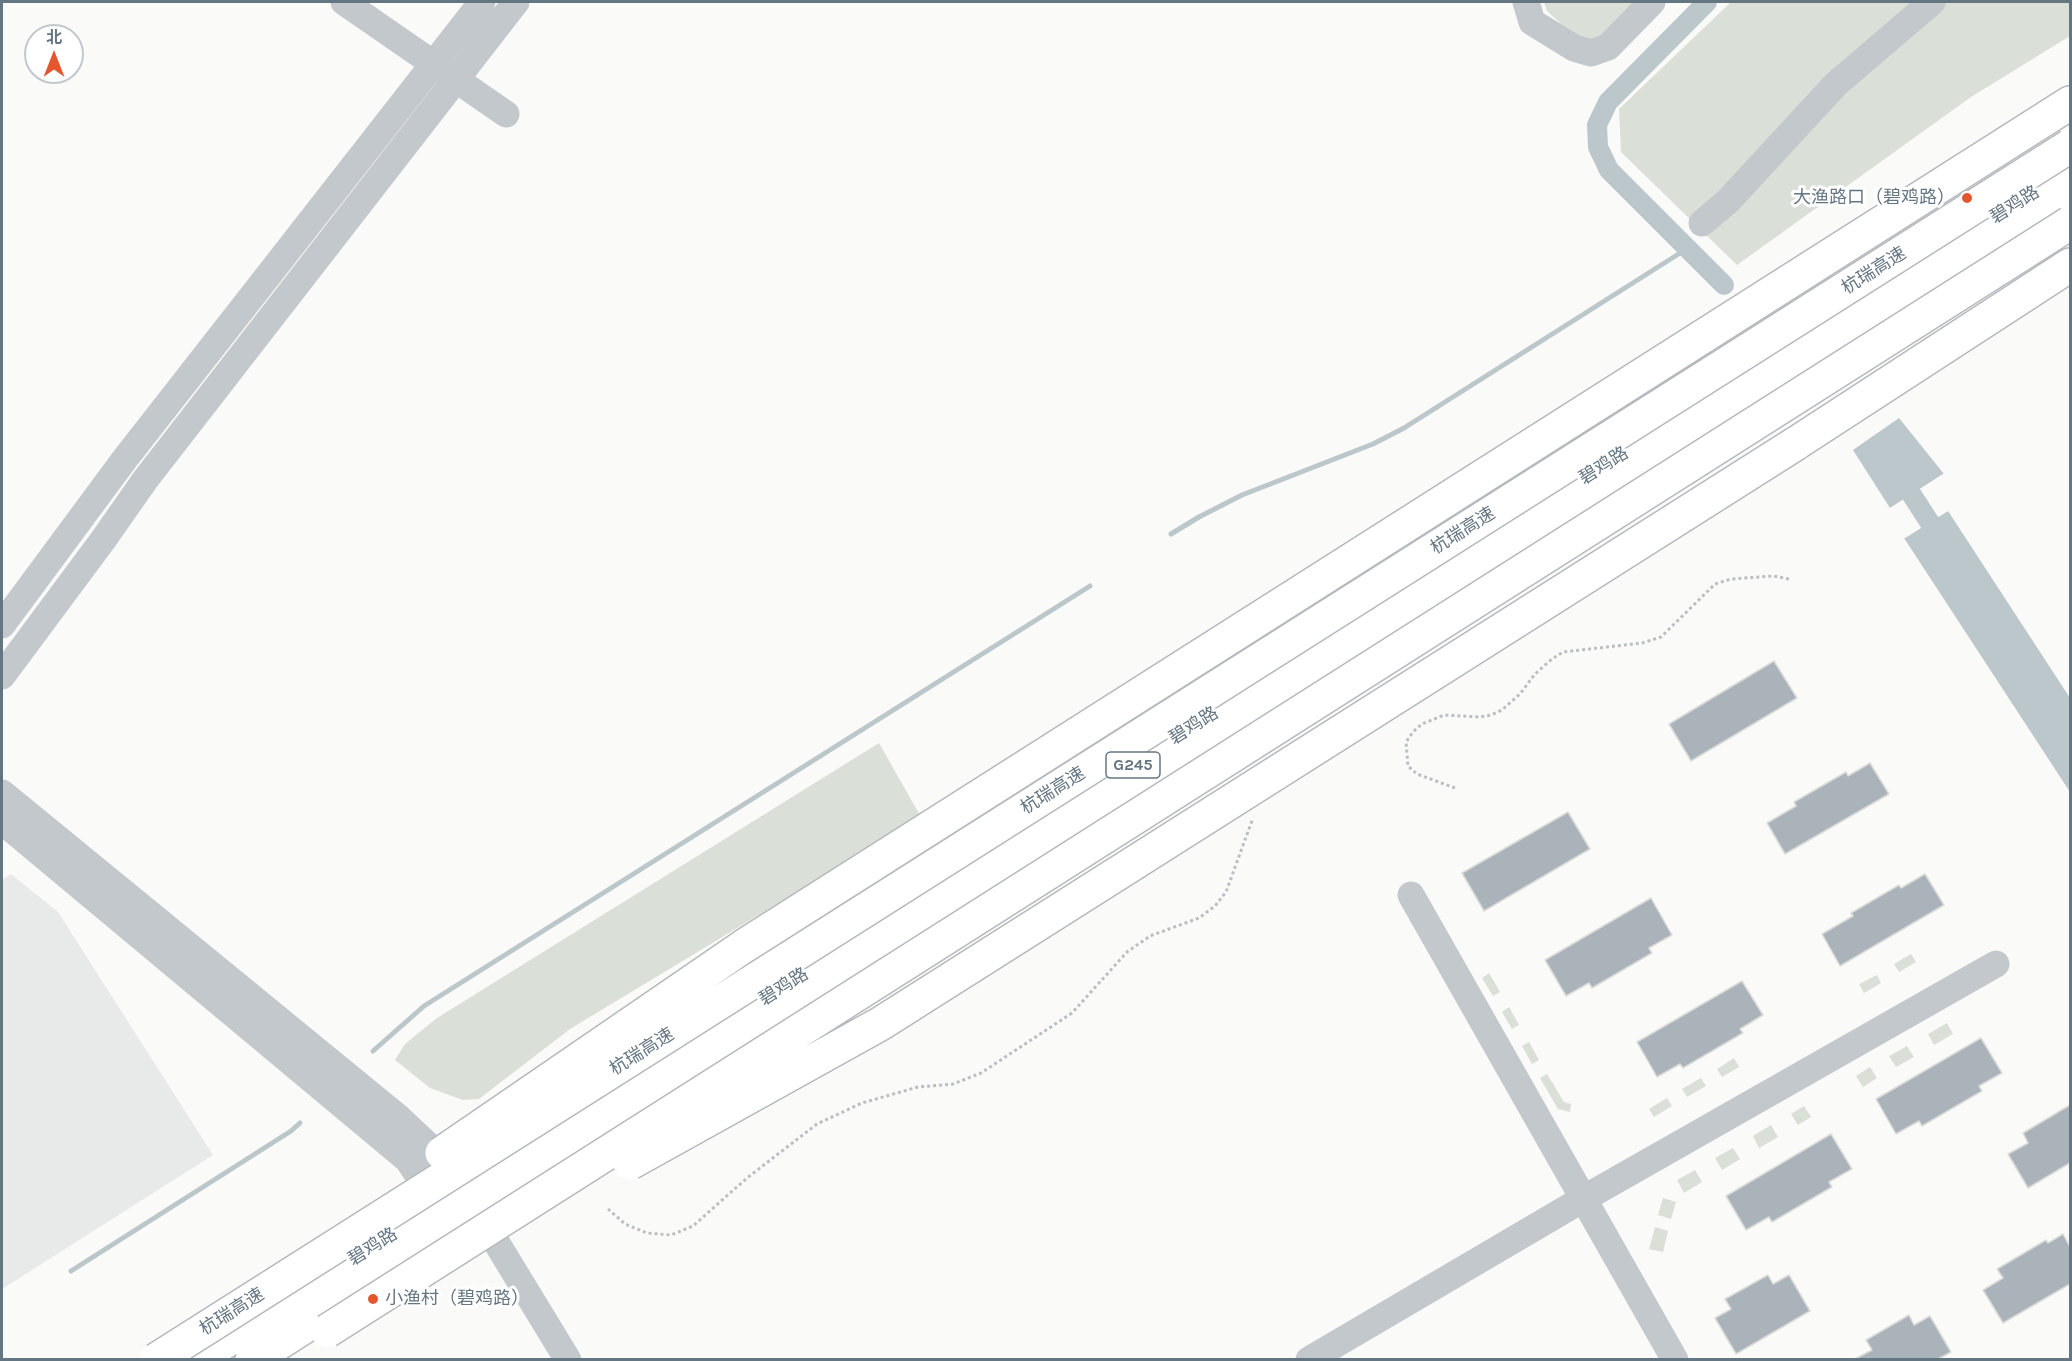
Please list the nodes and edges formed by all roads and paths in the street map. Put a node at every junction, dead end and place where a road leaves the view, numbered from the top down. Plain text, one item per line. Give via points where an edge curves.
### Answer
1 (344, 2) edge
2 (482, 2) edge
3 (516, 2) edge
4 (1526, 2) edge
5 (1652, 2) edge
6 (1932, 2) edge
7 (434, 64) junction
8 (456, 80) junction
9 (2070, 103) edge
10 (506, 114) dead end
11 (2070, 146) edge
12 (2070, 170) edge
13 (2070, 201) edge
14 (1702, 223) dead end
15 (2070, 223) edge
16 (2070, 265) edge
17 (1789, 579) dead end
18 (2, 625) edge
19 (2, 676) edge
20 (1455, 788) dead end
21 (2, 793) edge
22 (1254, 814) dead end
23 (2, 821) edge
24 (1411, 896) dead end
25 (1996, 964) dead end
26 (1583, 1199) junction
27 (458, 1205) junction
28 (608, 1209) dead end
29 (327, 1331) junction
30 (141, 1359) edge
31 (156, 1359) edge
32 (196, 1359) edge
33 (252, 1359) edge
34 (282, 1359) edge
35 (568, 1359) edge
36 (1309, 1359) edge
37 (1675, 1359) edge

1 - 7 street
2 - 7 street
3 - 8 street
4 - 5 street via 1532,22 1574,48 1591,53 1608,47
6 - 14 street via 1836,84 1728,201
7 - 8 street
7 - 18 street via 124,460
8 - 10 street
8 - 19 street via 145,480
9 - 30 highway, bridge via 744,946
11 - 31 highway, 杭瑞高速, bridge
12 - 27 highway, 碧鸡路 / G245
13 - 27 highway, 碧鸡路 / G245
15 - 29 highway, bridge
16 - 29 highway, bridge via 1795,444 880,1024
17 - 20 path via 1773,576 1715,584 1661,637 1642,643 1563,652 1534,674 1502,710 1480,717 1444,715 1422,724 1406,742 1408,766 1417,774
21 - 27 street via 399,1118 430,1148
22 - 28 path via 1226,892 1215,906 1199,918 1150,936 1126,952 1072,1013 981,1073 953,1084 918,1087 862,1103 817,1124 747,1178 693,1227 671,1235 647,1233 625,1224
23 - 27 street
24 - 26 street
25 - 26 street
26 - 36 street
26 - 37 street
27 - 32 highway, 碧鸡路 / G245
27 - 33 highway, 碧鸡路 / G245
27 - 35 street
29 - 34 highway

